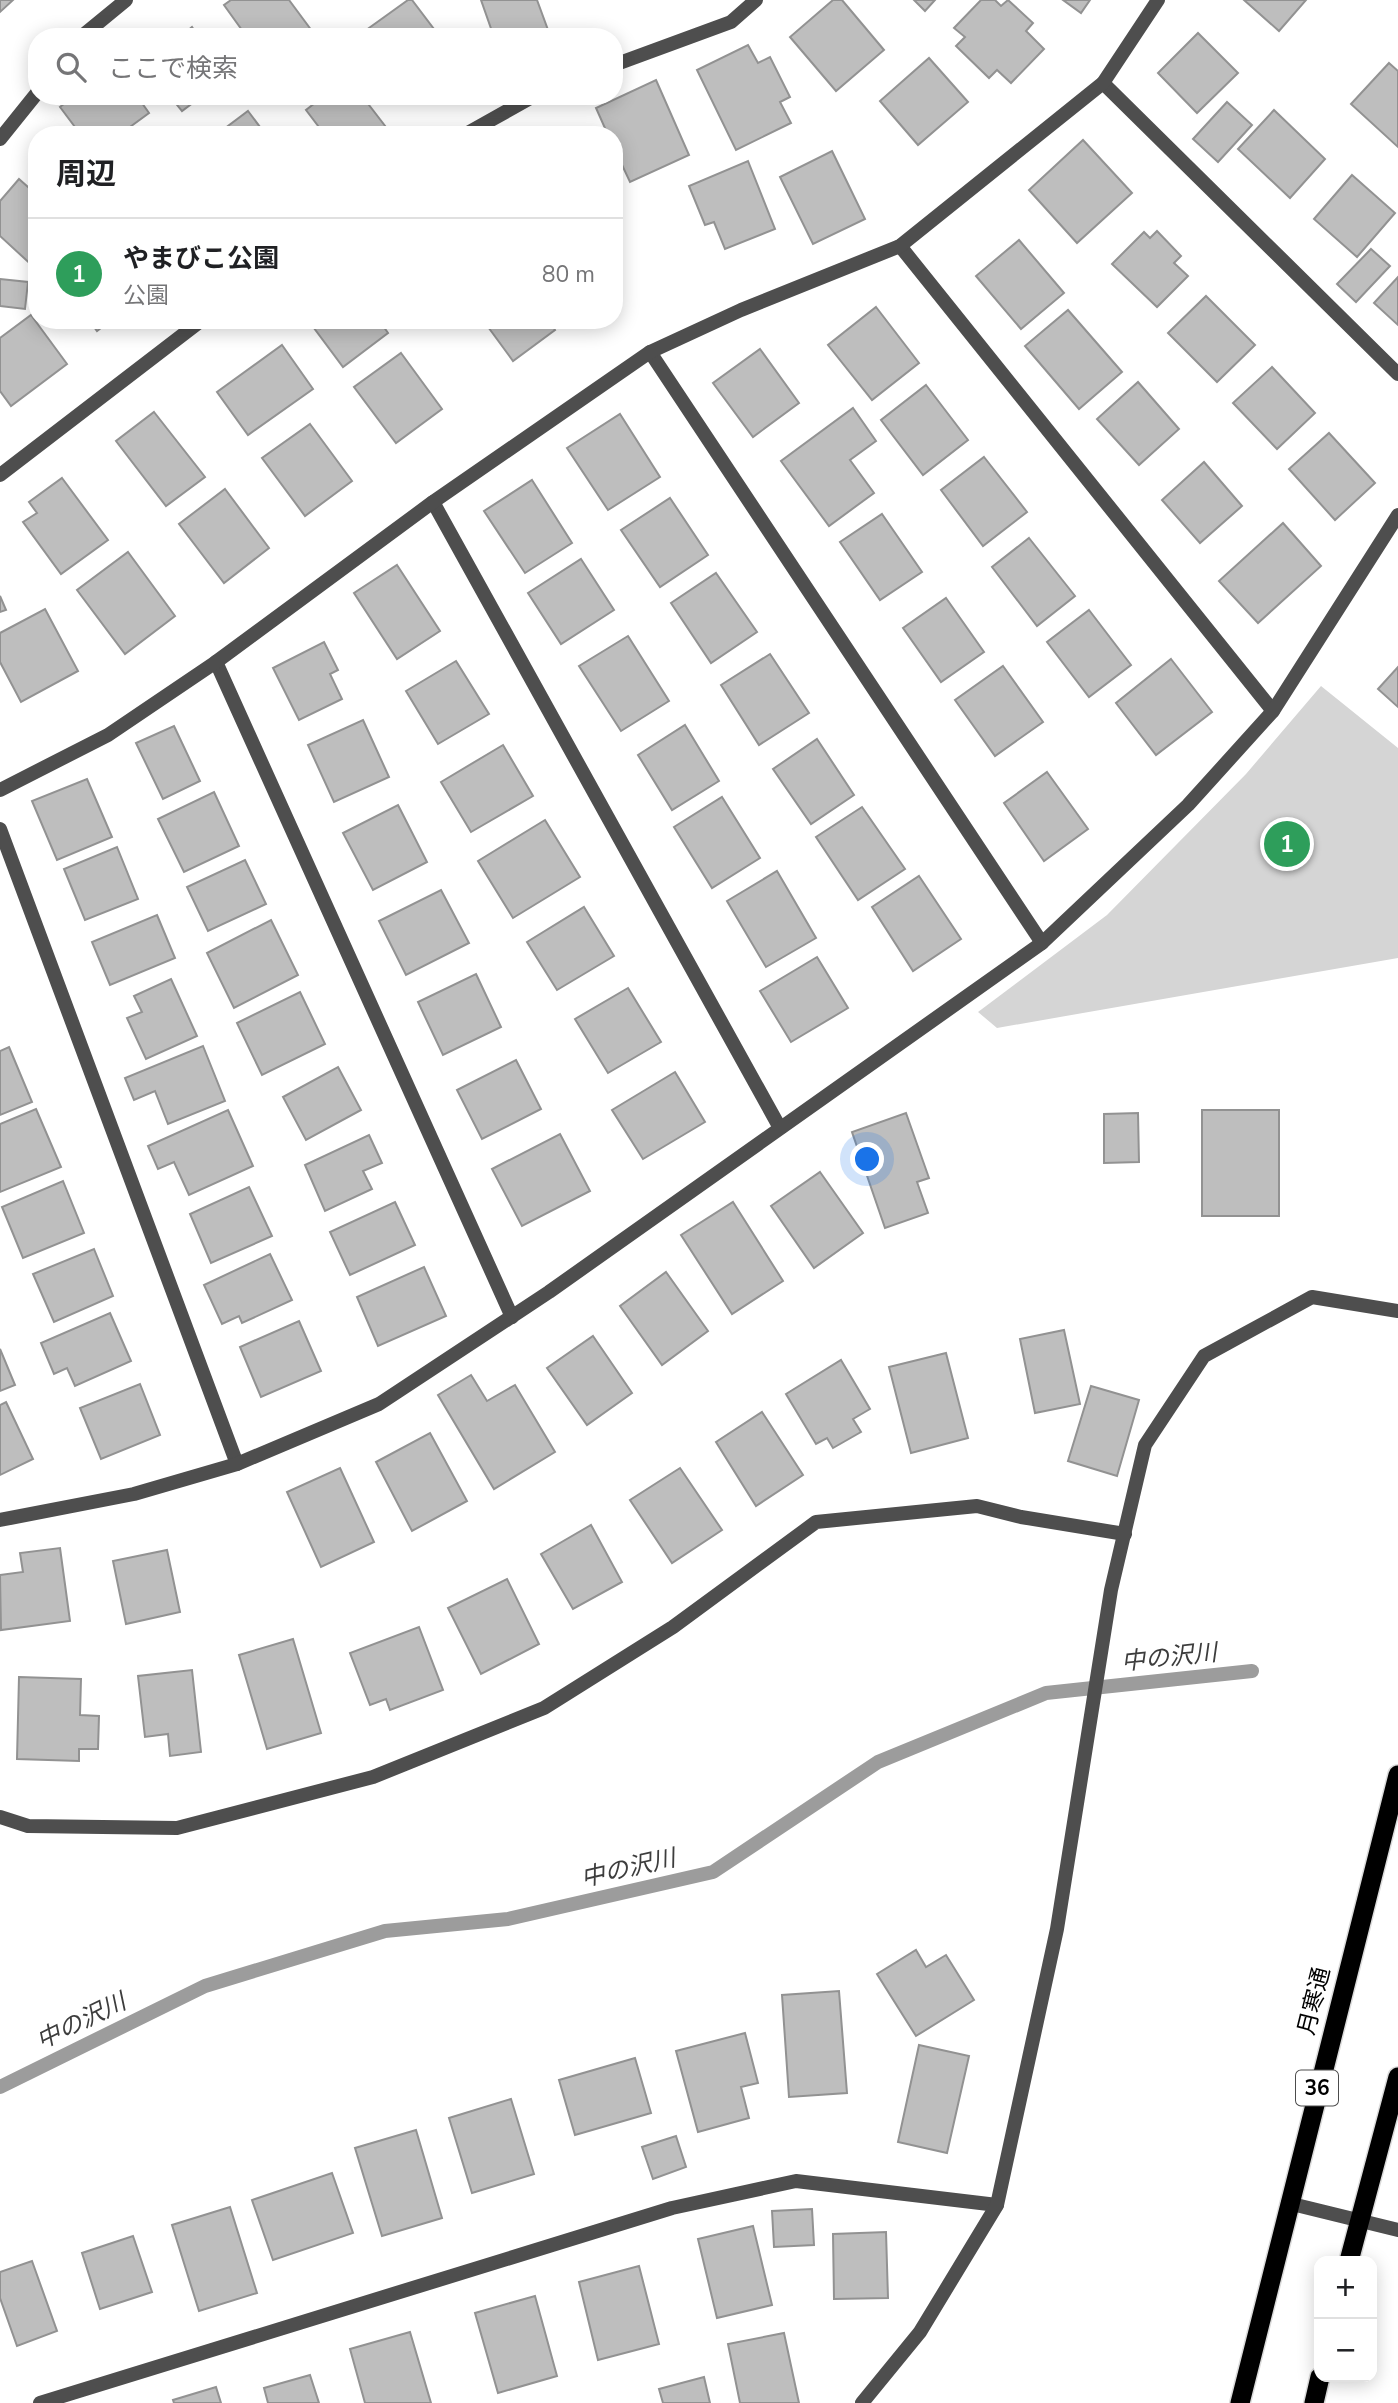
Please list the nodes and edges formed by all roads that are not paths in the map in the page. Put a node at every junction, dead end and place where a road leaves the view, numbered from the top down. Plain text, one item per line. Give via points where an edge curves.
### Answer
1 (126, 0) edge
2 (756, 0) edge
3 (1158, 0) edge
4 (92, 28) edge
5 (623, 62) edge
6 (1103, 83) junction
7 (28, 104) edge
8 (518, 105) edge
9 (480, 126) edge
10 (0, 139) edge
11 (900, 246) junction
12 (190, 329) edge
13 (650, 352) junction
14 (1398, 374) edge
15 (0, 475) edge
16 (433, 502) junction
17 (1398, 515) edge
18 (216, 662) junction
19 (1273, 711) junction
20 (0, 790) edge
21 (0, 830) edge
22 (1042, 943) junction
23 (780, 1128) junction
24 (1398, 1311) edge
25 (512, 1317) junction
26 (237, 1464) junction
27 (0, 1520) edge
28 (1125, 1534) junction
29 (1398, 1775) edge
30 (0, 1818) edge
31 (1398, 2077) edge
32 (1288, 2203) junction
33 (997, 2205) junction
34 (1359, 2221) junction
35 (1398, 2230) edge
36 (1350, 2256) edge
37 (1319, 2382) edge
38 (40, 2403) edge
39 (862, 2403) edge
40 (1240, 2403) edge
41 (1314, 2403) edge

1 - 4 street
2 - 5 street via 731,22
3 - 6 street
6 - 11 street
6 - 14 street
7 - 10 street
8 - 9 street
11 - 13 street
11 - 19 street
12 - 15 street
13 - 16 street
13 - 22 street
16 - 18 street
16 - 23 street
17 - 19 street
18 - 20 street via 108,736
18 - 25 street
19 - 22 street via 1188,805
21 - 26 street
22 - 23 street
23 - 25 street
24 - 28 street via 1312,1297 1203,1356 1145,1445
25 - 26 street via 379,1404
26 - 27 street via 134,1494
28 - 30 street via 977,1506 816,1522 673,1627 544,1707 373,1777 177,1828 28,1826
28 - 33 street via 1111,1590 1057,1929
29 - 32 highway, 月寒通 / 36
31 - 34 highway
32 - 34 street
32 - 40 highway, 月寒通 / 36
33 - 38 street via 796,2181 672,2208
33 - 39 street via 920,2332
34 - 35 street
34 - 36 highway
37 - 41 highway

